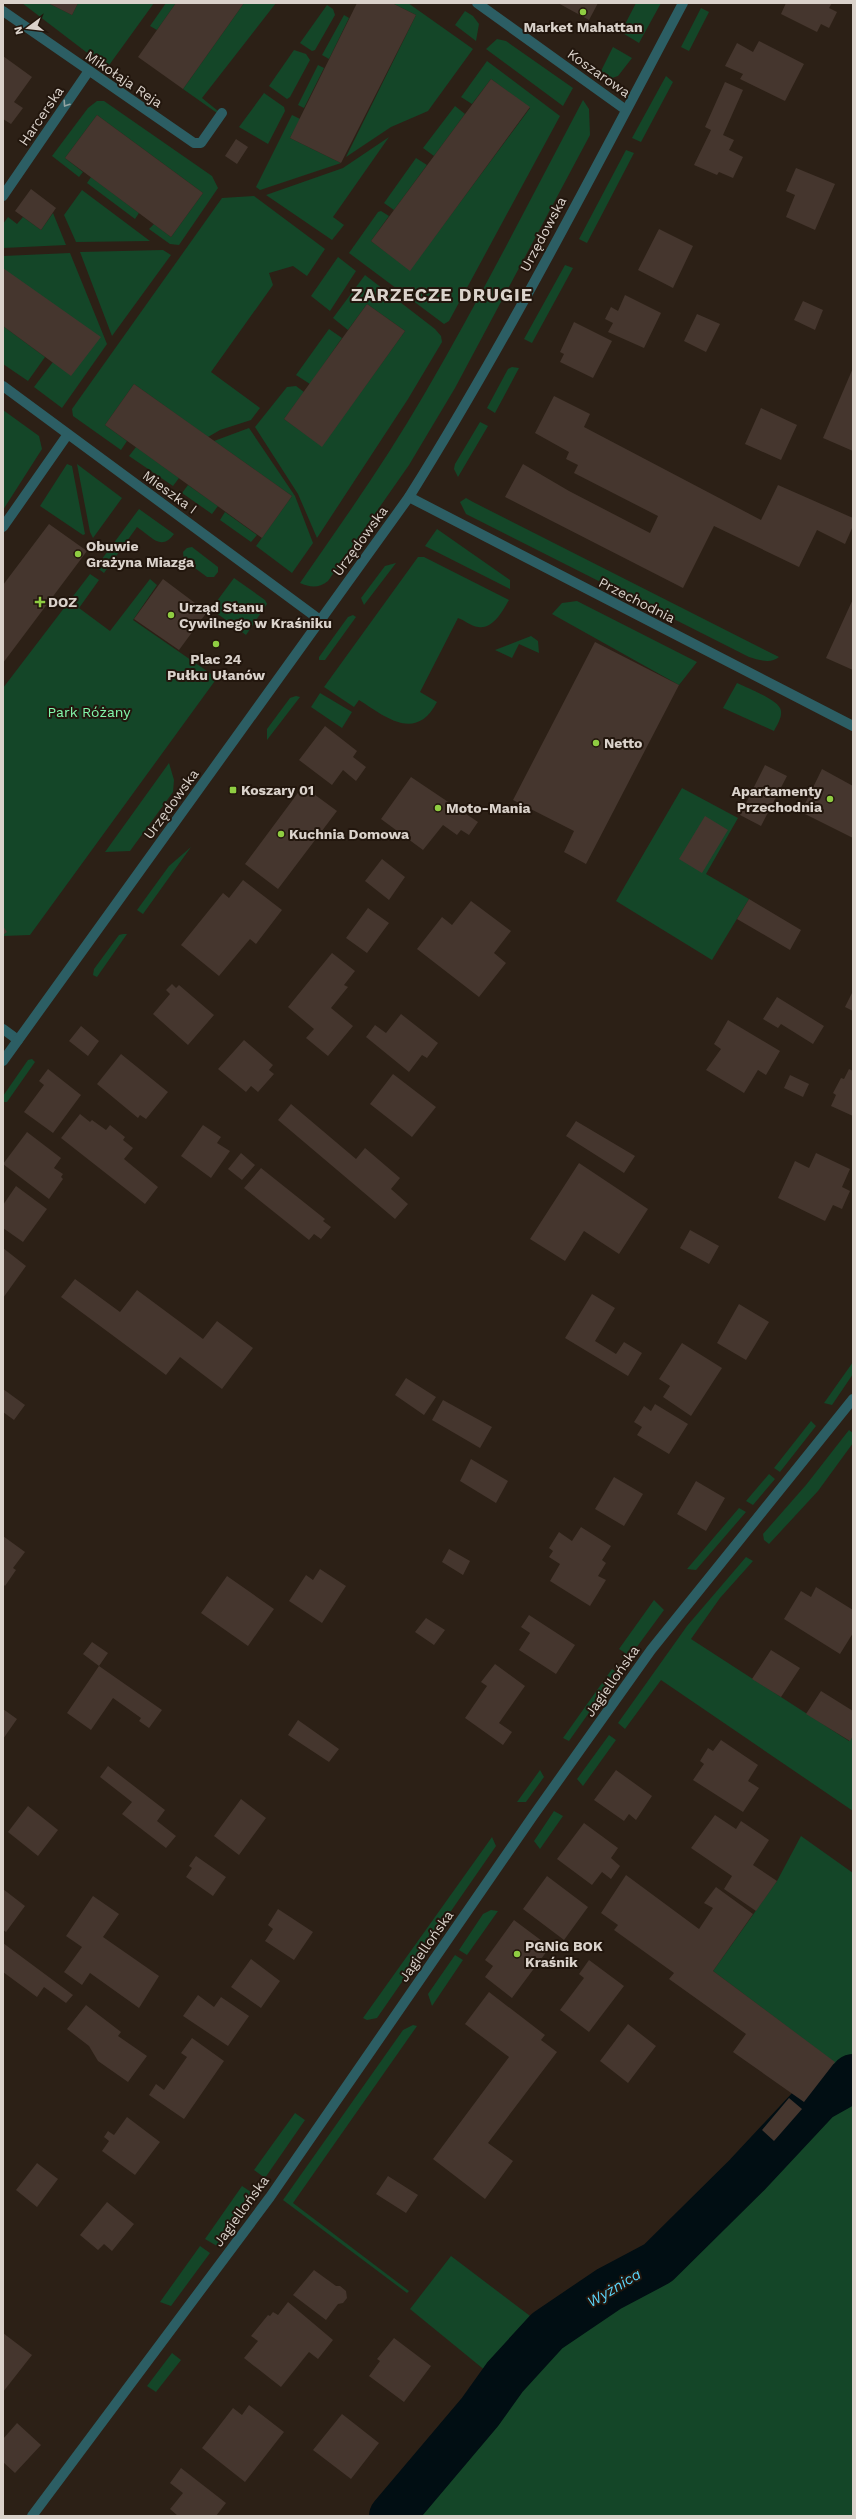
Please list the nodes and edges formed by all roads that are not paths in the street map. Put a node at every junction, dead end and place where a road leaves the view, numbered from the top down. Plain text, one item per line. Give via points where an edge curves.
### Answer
1 (477, 3) edge
2 (683, 3) edge
3 (3, 11) edge
4 (88, 72) junction
5 (626, 110) junction
6 (222, 113) dead end
7 (3, 196) edge
8 (3, 386) edge
9 (68, 434) junction
10 (409, 497) junction
11 (3, 527) edge
12 (320, 620) junction
13 (853, 726) edge
14 (3, 1029) edge
15 (18, 1040) junction
16 (3, 1061) edge
17 (853, 1399) edge
18 (32, 2516) edge

1 - 5 street, Koszarowa
2 - 5 street, Urzędowska
3 - 4 street, Mikołaja Reja
4 - 6 street, Mikołaja Reja via 194,143 200,143
4 -> 7 street, Harcerska
5 - 10 street, Urzędowska via 490,360
8 - 9 street, Mieszka I
9 - 11 street
9 - 12 street, Mieszka I
10 - 12 street, Urzędowska
10 - 13 street, Przechodnia
12 - 15 street, Urzędowska
14 - 15 street
15 - 16 street, Urzędowska
17 - 18 street, Jagiellońska via 651,1650 270,2197

